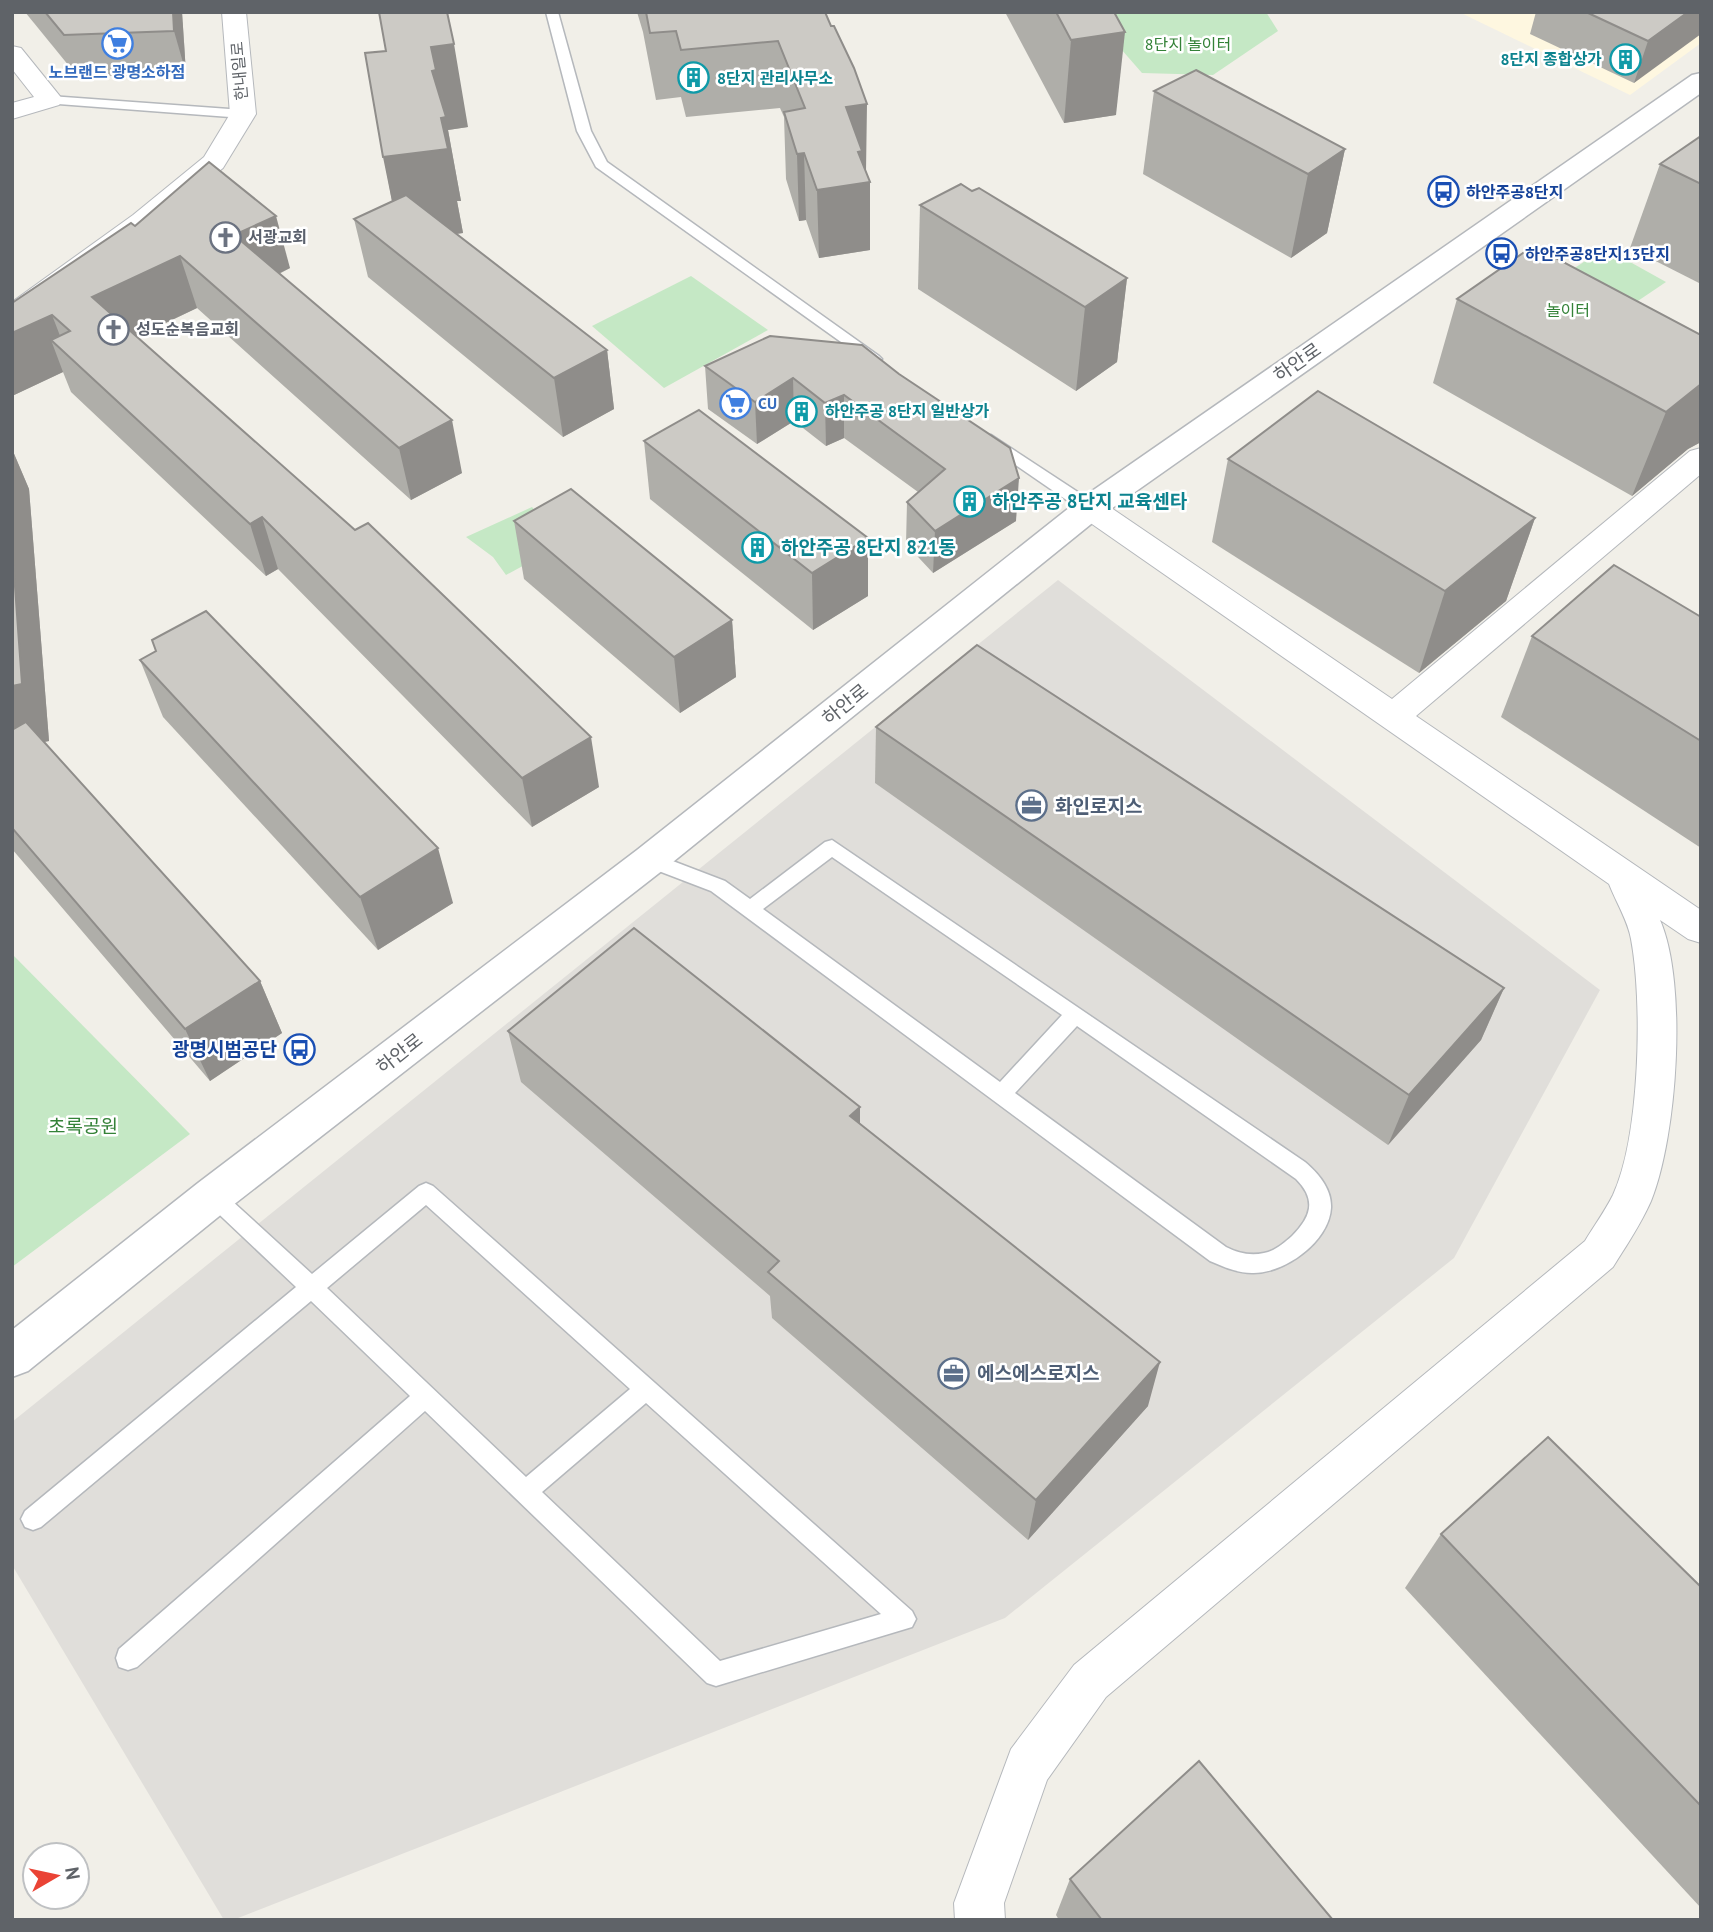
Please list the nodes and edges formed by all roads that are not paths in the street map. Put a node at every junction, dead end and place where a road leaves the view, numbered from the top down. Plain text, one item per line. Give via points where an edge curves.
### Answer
1 (234, 12) edge
2 (552, 12) edge
3 (12, 53) edge
4 (1701, 81) edge
5 (50, 100) junction
6 (12, 111) edge
7 (243, 114) junction
8 (12, 316) edge
9 (885, 366) edge
10 (977, 430) edge
11 (1701, 458) edge
12 (1090, 508) junction
13 (1393, 717) junction
14 (650, 860) junction
15 (1623, 875) junction
16 (750, 909) junction
17 (1701, 929) edge
18 (1076, 1014) junction
19 (1001, 1095) junction
20 (212, 1196) junction
21 (312, 1287) junction
22 (12, 1357) edge
23 (646, 1389) junction
24 (425, 1397) junction
25 (524, 1493) junction
26 (33, 1520) dead end
27 (128, 1658) dead end
28 (980, 1920) edge

1 - 7 street, 한내일로
2 - 9 lane via 583,131 601,164
3 - 5 street
4 - 12 street, 하안로
5 - 6 street
5 - 7 lane
7 - 8 street, 한내일로 via 214,162
10 - 12 lane
11 - 13 street
12 - 13 street
12 - 14 street, 하안로
13 - 15 street
14 - 16 lane via 718,886
14 - 20 street, 하안로
15 - 17 street
15 - 28 street via 1649,936 1657,995 1655,1075 1647,1143 1632,1199 1599,1254 1090,1681 1028,1766 979,1903
16 - 18 lane via 832,847
16 - 19 lane
18 - 19 lane
18 - 19 lane via 1311,1180 1320,1198 1315,1226 1291,1252 1271,1262 1232,1261
20 - 21 lane
20 - 22 street, 하안로
21 - 23 lane via 426,1192
21 - 24 lane
21 - 26 lane
23 - 25 lane
23 - 25 lane via 904,1619 716,1674
24 - 25 lane
24 - 27 lane

